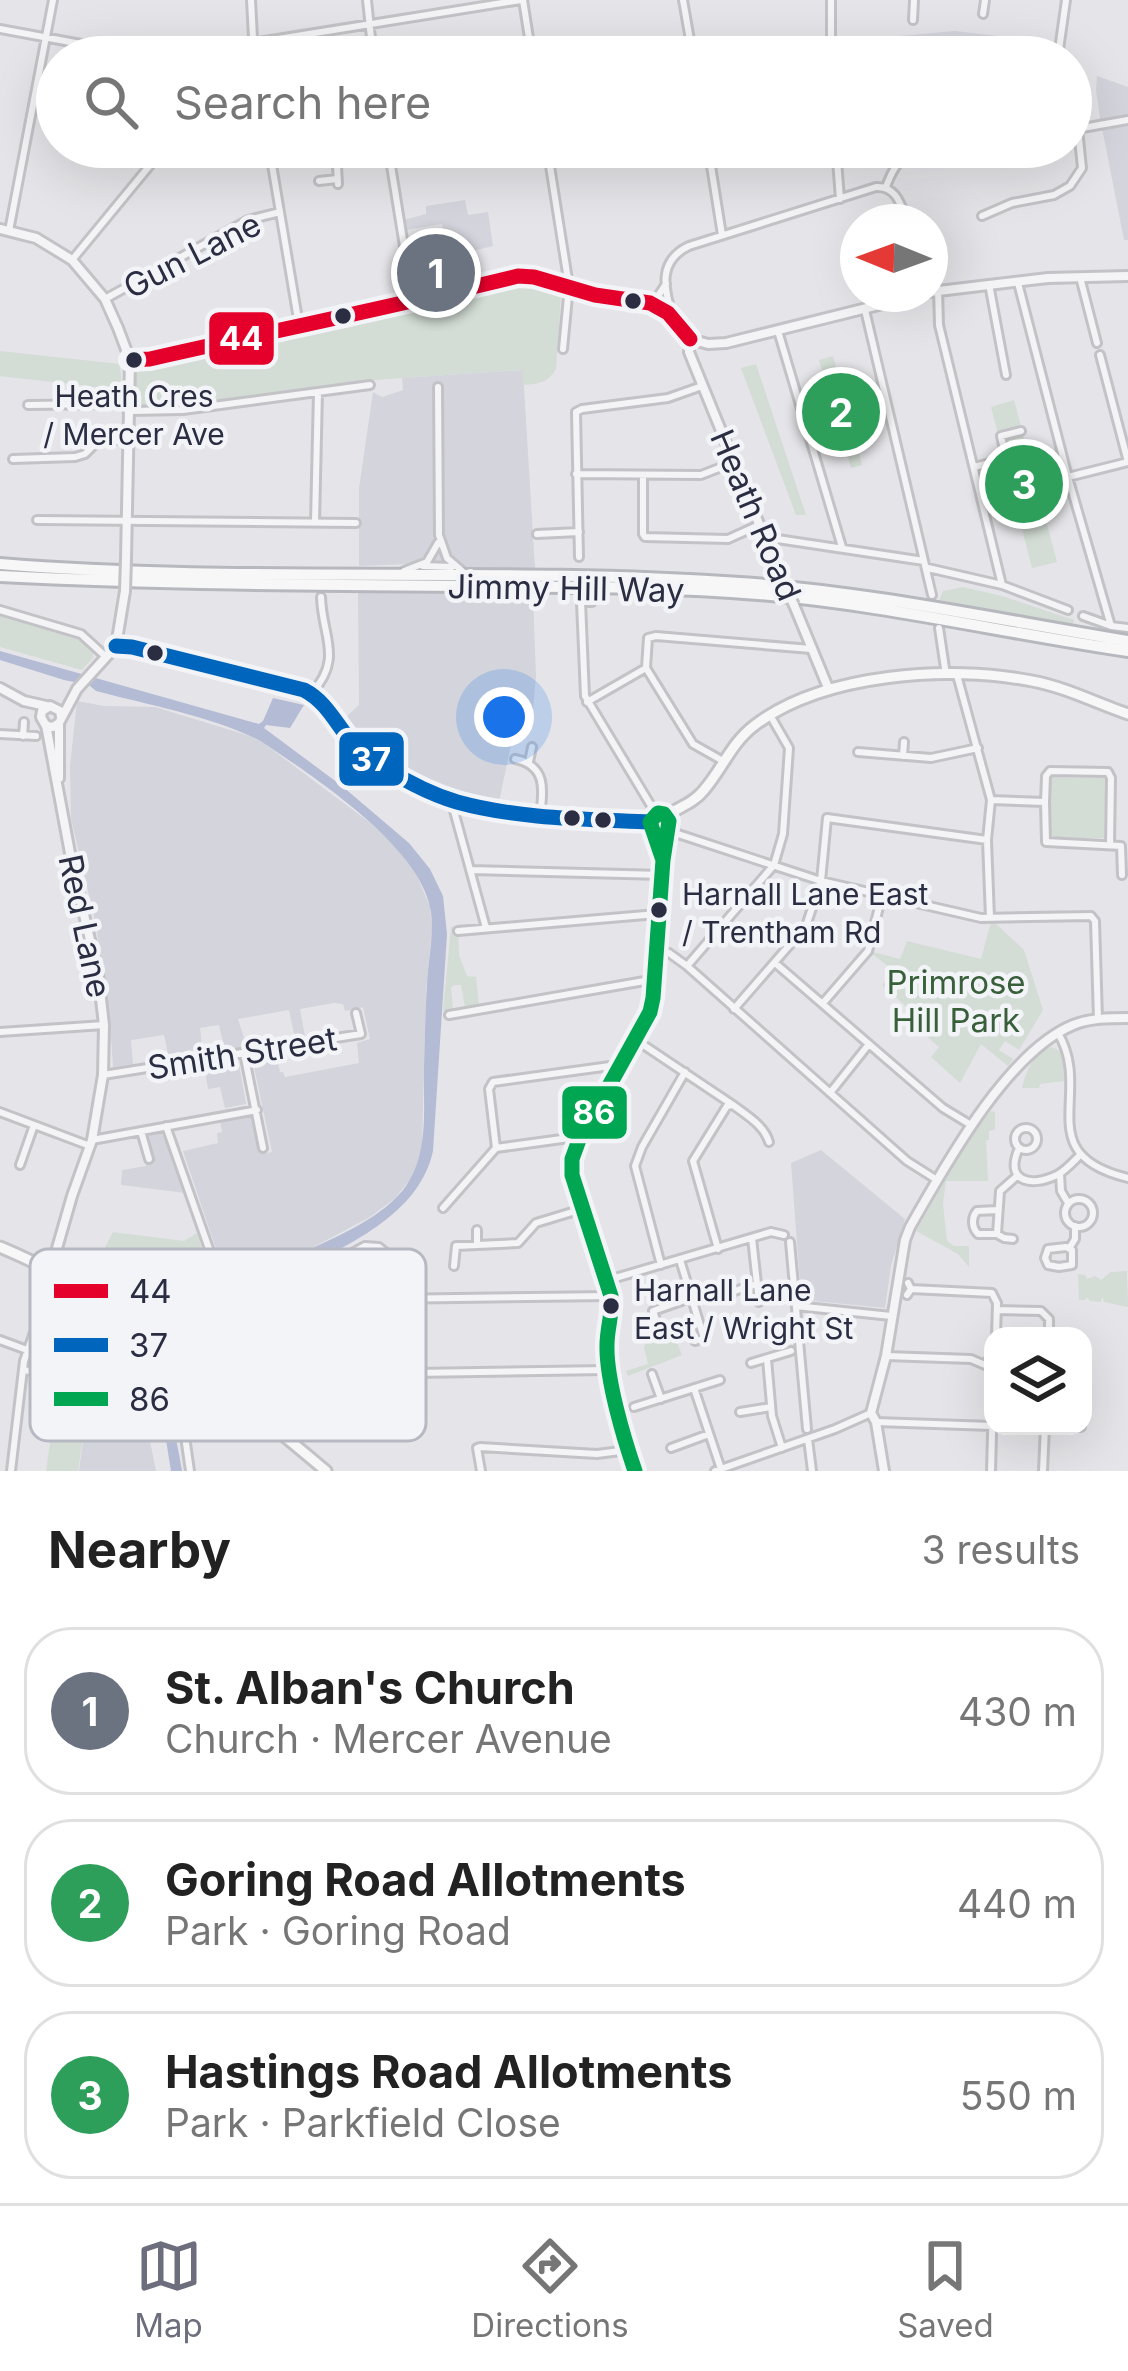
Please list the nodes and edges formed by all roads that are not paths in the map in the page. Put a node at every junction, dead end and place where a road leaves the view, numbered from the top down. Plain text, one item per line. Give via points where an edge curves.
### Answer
1 (53, 0) edge
2 (251, 0) edge
3 (368, 0) edge
4 (522, 0) edge
5 (683, 0) edge
6 (831, 0) edge
7 (914, 0) edge
8 (985, 0) edge
9 (1066, 0) edge
10 (493, 2) edge
11 (983, 14) dead end
12 (913, 20) dead end
13 (368, 25) junction
14 (0, 29) edge
15 (36, 36) edge
16 (46, 36) edge
17 (252, 36) edge
18 (297, 36) edge
19 (370, 36) edge
20 (528, 36) edge
21 (689, 36) edge
22 (831, 36) edge
23 (1061, 36) edge
24 (36, 85) edge
25 (1128, 120) edge
26 (1092, 126) edge
27 (148, 168) edge
28 (272, 168) edge
29 (337, 168) edge
30 (391, 168) edge
31 (551, 168) edge
32 (711, 168) edge
33 (838, 168) edge
34 (896, 168) edge
35 (1082, 168) edge
36 (319, 181) dead end
37 (886, 187) junction
38 (840, 199) junction
39 (899, 204) edge
40 (280, 212) junction
41 (982, 216) dead end
42 (5, 230) edge
43 (722, 235) junction
44 (72, 260) junction
45 (1080, 277) junction
46 (1128, 277) edge
47 (666, 280) junction
48 (1017, 281) junction
49 (988, 284) junction
50 (569, 286) junction
51 (948, 290) edge
52 (105, 299) junction
53 (637, 301) junction
54 (412, 302) junction
55 (857, 312) edge
56 (865, 312) edge
57 (935, 312) edge
58 (676, 322) junction
59 (299, 325) junction
60 (778, 331) junction
61 (690, 339) junction
62 (1097, 344) dead end
63 (563, 349) dead end
64 (1100, 355) dead end
65 (130, 360) junction
66 (1006, 375) dead end
67 (370, 385) dead end
68 (702, 386) junction
69 (438, 387) dead end
70 (318, 392) junction
71 (28, 405) dead end
72 (129, 407) junction
73 (1021, 431) dead end
74 (128, 440) junction
75 (25, 458) junction
76 (13, 459) dead end
77 (1128, 462) edge
78 (732, 463) junction
79 (974, 467) junction
80 (24, 470) dead end
81 (576, 474) junction
82 (643, 476) junction
83 (1068, 477) junction
84 (37, 520) dead end
85 (127, 521) junction
86 (316, 522) junction
87 (356, 523) dead end
88 (759, 525) junction
89 (579, 532) junction
90 (536, 534) dead end
91 (440, 536) junction
92 (764, 537) junction
93 (842, 547) junction
94 (579, 557) dead end
95 (925, 564) junction
96 (0, 565) edge
97 (419, 566) junction
98 (465, 572) junction
99 (383, 574) junction
100 (0, 577) edge
101 (1002, 585) junction
102 (932, 595) dead end
103 (322, 597) dead end
104 (592, 602) dead end
105 (0, 610) edge
106 (1068, 610) dead end
107 (1083, 616) dead end
108 (1111, 626) junction
109 (1128, 628) edge
110 (951, 632) dead end
111 (1128, 640) edge
112 (116, 646) junction
113 (811, 649) junction
114 (1128, 651) edge
115 (105, 656) junction
116 (646, 668) junction
117 (951, 675) junction
118 (829, 690) junction
119 (0, 691) edge
120 (75, 692) junction
121 (311, 694) junction
122 (20, 699) junction
123 (587, 702) junction
124 (49, 706) junction
125 (1128, 714) edge
126 (770, 715) junction
127 (60, 720) junction
128 (43, 721) junction
129 (24, 722) dead end
130 (0, 734) edge
131 (23, 736) junction
132 (36, 736) dead end
133 (904, 742) dead end
134 (532, 747) dead end
135 (978, 748) junction
136 (857, 752) dead end
137 (903, 756) junction
138 (515, 759) dead end
139 (723, 761) junction
140 (529, 762) junction
141 (59, 792) junction
142 (451, 800) junction
143 (991, 800) junction
144 (1046, 802) junction
145 (540, 814) junction
146 (660, 823) junction
147 (987, 840) junction
148 (1110, 845) junction
149 (774, 865) junction
150 (470, 870) junction
151 (663, 875) junction
152 (1123, 875) dead end
153 (821, 880) junction
154 (882, 896) junction
155 (661, 914) junction
156 (990, 918) junction
157 (486, 928) junction
158 (458, 931) dead end
159 (658, 952) junction
160 (774, 962) junction
161 (687, 966) junction
162 (656, 980) junction
163 (823, 1003) junction
164 (734, 1009) junction
165 (356, 1013) dead end
166 (448, 1015) dead end
167 (1128, 1018) edge
168 (1098, 1019) junction
169 (104, 1025) junction
170 (0, 1032) edge
171 (1058, 1033) junction
172 (634, 1038) junction
173 (869, 1044) junction
174 (244, 1053) junction
175 (618, 1069) junction
176 (685, 1072) junction
177 (103, 1075) junction
178 (830, 1094) junction
179 (733, 1105) junction
180 (257, 1110) junction
181 (0, 1112) edge
182 (34, 1125) junction
183 (971, 1125) junction
184 (166, 1126) junction
185 (141, 1131) junction
186 (578, 1140) junction
187 (769, 1142) dead end
188 (91, 1143) junction
189 (263, 1148) dead end
190 (496, 1148) junction
191 (1019, 1148) dead end
192 (1080, 1155) junction
193 (149, 1160) dead end
194 (20, 1165) dead end
195 (1060, 1174) junction
196 (1017, 1176) junction
197 (1128, 1178) edge
198 (938, 1180) junction
199 (1068, 1203) junction
200 (443, 1208) dead end
201 (584, 1208) junction
202 (997, 1210) junction
203 (1075, 1226) junction
204 (477, 1230) dead end
205 (997, 1234) junction
206 (752, 1238) junction
207 (1013, 1239) dead end
208 (476, 1245) junction
209 (0, 1247) edge
210 (1070, 1247) junction
211 (59, 1249) edge
212 (209, 1249) edge
213 (718, 1249) junction
214 (680, 1260) junction
215 (30, 1261) edge
216 (661, 1265) junction
217 (454, 1266) dead end
218 (605, 1281) junction
219 (757, 1284) junction
220 (909, 1289) dead end
221 (728, 1293) dead end
222 (611, 1296) junction
223 (426, 1298) edge
224 (690, 1298) junction
225 (759, 1301) dead end
226 (796, 1306) junction
227 (997, 1310) junction
228 (892, 1316) junction
229 (656, 1320) dead end
230 (996, 1327) edge
231 (1048, 1327) edge
232 (0, 1340) edge
233 (30, 1340) edge
234 (695, 1341) dead end
235 (27, 1350) junction
236 (791, 1352) dead end
237 (886, 1356) junction
238 (767, 1359) junction
239 (752, 1363) dead end
240 (984, 1365) edge
241 (23, 1370) junction
242 (610, 1370) junction
243 (30, 1371) edge
244 (426, 1372) edge
245 (652, 1374) dead end
246 (720, 1380) dead end
247 (694, 1388) junction
248 (661, 1399) junction
249 (634, 1407) dead end
250 (771, 1407) junction
251 (740, 1412) dead end
252 (874, 1417) junction
253 (984, 1426) edge
254 (807, 1429) dead end
255 (709, 1435) junction
256 (992, 1435) edge
257 (1045, 1435) edge
258 (808, 1438) junction
259 (186, 1441) edge
260 (290, 1441) edge
261 (782, 1448) junction
262 (671, 1449) dead end
263 (628, 1450) junction
264 (732, 1468) edge
265 (718, 1470) edge
266 (991, 1470) edge
267 (10, 1471) edge
268 (190, 1471) edge
269 (326, 1471) edge
270 (481, 1471) edge
271 (635, 1471) edge
272 (812, 1471) edge
273 (884, 1471) edge
274 (1043, 1471) edge

1 - 16 street
2 - 17 street
3 - 13 street
4 - 10 street
4 - 20 street
5 - 21 street
6 - 22 street
7 - 12 street
8 - 11 street
9 - 23 street
10 - 13 street
13 - 18 street
13 - 19 street
14 - 15 street
24 - 42 street
25 - 26 street
27 - 44 street
28 - 40 street
29 - 36 street via 338,181
30 - 54 street
31 - 50 street
32 - 43 street
33 - 38 street
34 - 37 street
35 - 41 street via 1054,195
37 - 38 street
37 - 39 street
38 - 43 street
40 - 52 street, Gun Lane via 248,220
40 - 59 street
42 - 44 street
43 - 47 street via 674,255
44 - 52 street
45 - 46 street
45 - 48 street
45 - 62 street
47 - 53 street via 658,296
47 - 58 street
48 - 49 street
48 - 83 street
49 - 51 street
49 - 66 street
50 - 53 street
50 - 54 street via 518,276
50 - 63 street
52 - 65 street
53 - 58 street
54 - 59 street
55 - 60 street
56 - 95 street
57 - 79 street
58 - 61 street
59 - 65 street
60 - 61 street via 716,344
60 - 93 street
61 - 68 street, Heath Road
64 - 77 street
65 - 72 street
67 - 70 street
68 - 78 street, Heath Road
68 - 81 street via 576,412
69 - 91 street
70 - 72 street via 183,410
70 - 86 street
71 - 72 street
72 - 74 street
73 - 79 street via 1001,436 1006,459
74 - 75 street via 100,440 76,457
74 - 85 street
75 - 76 street
75 - 80 street
77 - 83 street
78 - 82 street via 701,475
78 - 88 street, Heath Road
79 - 101 street
81 - 82 street
81 - 89 street
82 - 88 street via 649,538 728,539
83 - 108 street
84 - 85 street
85 - 86 street
85 - 112 street, bridge
86 - 87 street
88 - 92 street, Heath Road
89 - 90 street
89 - 94 street
91 - 97 street
91 - 98 street via 444,554
92 - 93 street
92 - 113 street, Heath Road, bridge
93 - 95 street
95 - 101 street
95 - 102 street
96 - 99 highway, Jimmy Hill Way
97 - 98 street
97 - 99 street
98 - 99 highway, Jimmy Hill Way
98 - 111 highway, Jimmy Hill Way via 761,585
100 - 114 highway, Jimmy Hill Way via 755,594
101 - 106 street
103 - 121 street via 330,654
104 - 123 street via 580,602
105 - 115 street via 81,634
107 - 108 street
108 - 109 street
110 - 117 street via 939,630
112 - 115 street
112 - 121 street
113 - 116 street via 656,636 648,638
113 - 118 street, Heath Road
115 - 120 street
116 - 123 street
116 - 139 street via 693,744
117 - 118 main road
117 - 125 main road via 1042,683
117 - 135 street
118 - 126 main road
119 - 122 street
120 - 124 street
120 - 127 street
121 - 142 street via 362,752
122 - 124 street
122 - 128 street
123 - 146 street
124 - 127 street
124 - 128 street
126 - 139 main road
126 - 149 street via 789,748
127 - 128 street via 53,727
127 - 141 street, Red Lane
128 - 141 street, Red Lane
129 - 131 street
130 - 131 street
131 - 132 street
133 - 137 street
134 - 140 street
135 - 137 street
135 - 143 street
136 - 137 street
138 - 140 street
139 - 146 main road via 701,794
140 - 145 street via 543,783
141 - 169 street, Red Lane
142 - 145 street
142 - 150 street
143 - 144 street
143 - 147 street
144 - 148 street via 1046,842
144 - 148 street via 1050,771 1108,772
145 - 146 street
146 - 149 street
146 - 151 main road
147 - 153 street via 829,817
147 - 156 street
148 - 152 street via 1121,846
149 - 153 street
149 - 161 street
150 - 151 street
150 - 157 street
151 - 155 main road
153 - 154 street
153 - 160 street via 806,926
154 - 156 street
154 - 163 street via 868,951
155 - 157 street
155 - 159 main road
156 - 168 street via 1093,917
157 - 158 street
159 - 161 street
159 - 162 main road
160 - 163 street
160 - 164 street
161 - 164 street
162 - 166 street
162 - 172 main road
163 - 173 street
164 - 178 street
165 - 174 street, Smith Street via 361,1034
167 - 168 street
168 - 171 street
169 - 170 street
169 - 177 street, Red Lane
171 - 183 street
171 - 192 street
172 - 175 main road
172 - 176 street
173 - 178 street
173 - 183 street
174 - 177 street, Smith Street
174 - 180 street
175 - 186 main road
175 - 190 street via 493,1082
176 - 179 street
176 - 216 street via 635,1166
177 - 188 street, Red Lane
178 - 198 street
179 - 187 street
179 - 213 street via 693,1161
180 - 184 street
180 - 189 street
181 - 182 street
182 - 188 street
182 - 194 street
183 - 198 street
184 - 185 street
184 - 212 street
185 - 188 street
185 - 193 street
186 - 190 street
186 - 201 main road via 572,1167
188 - 211 street, Red Lane
190 - 200 street
191 - 196 street
192 - 195 street
192 - 197 street
195 - 196 street
195 - 199 street
196 - 202 street via 1001,1188
198 - 228 street via 905,1240
199 - 203 street via 1066,1219
199 - 203 street via 1093,1207 1090,1222
201 - 208 street via 536,1223 518,1243
201 - 218 main road
202 - 205 street
202 - 205 street via 977,1211 973,1219 976,1233
203 - 210 street
204 - 208 street
205 - 207 street
206 - 213 street
206 - 219 street
206 - 226 street via 771,1232 789,1242
208 - 217 street via 456,1246
209 - 215 main road
210 - 210 street via 1072,1265 1048,1265 1048,1249
213 - 214 street
214 - 216 street
214 - 224 street
216 - 218 street
218 - 222 main road
219 - 221 street
219 - 225 street
220 - 227 street via 988,1292
222 - 223 street
222 - 242 main road
224 - 229 street via 653,1311
224 - 234 street via 704,1338
226 - 228 street
226 - 254 street
227 - 230 street
227 - 231 street via 1042,1311
228 - 237 street
232 - 235 street
233 - 235 street
235 - 241 street
236 - 238 street
237 - 240 street
237 - 252 street
238 - 239 street
238 - 250 street
241 - 243 street
241 - 267 street
242 - 244 street
242 - 263 main road
245 - 248 street
246 - 247 street
247 - 248 street
247 - 255 street
248 - 249 street
250 - 251 street
250 - 261 street
252 - 253 street
252 - 258 street
252 - 273 street
255 - 262 street
255 - 265 street
256 - 266 street
257 - 274 street
258 - 261 street
258 - 272 street
259 - 268 street
260 - 269 main road
261 - 264 street
263 - 270 street via 477,1448
263 - 271 main road
264 - 265 street

